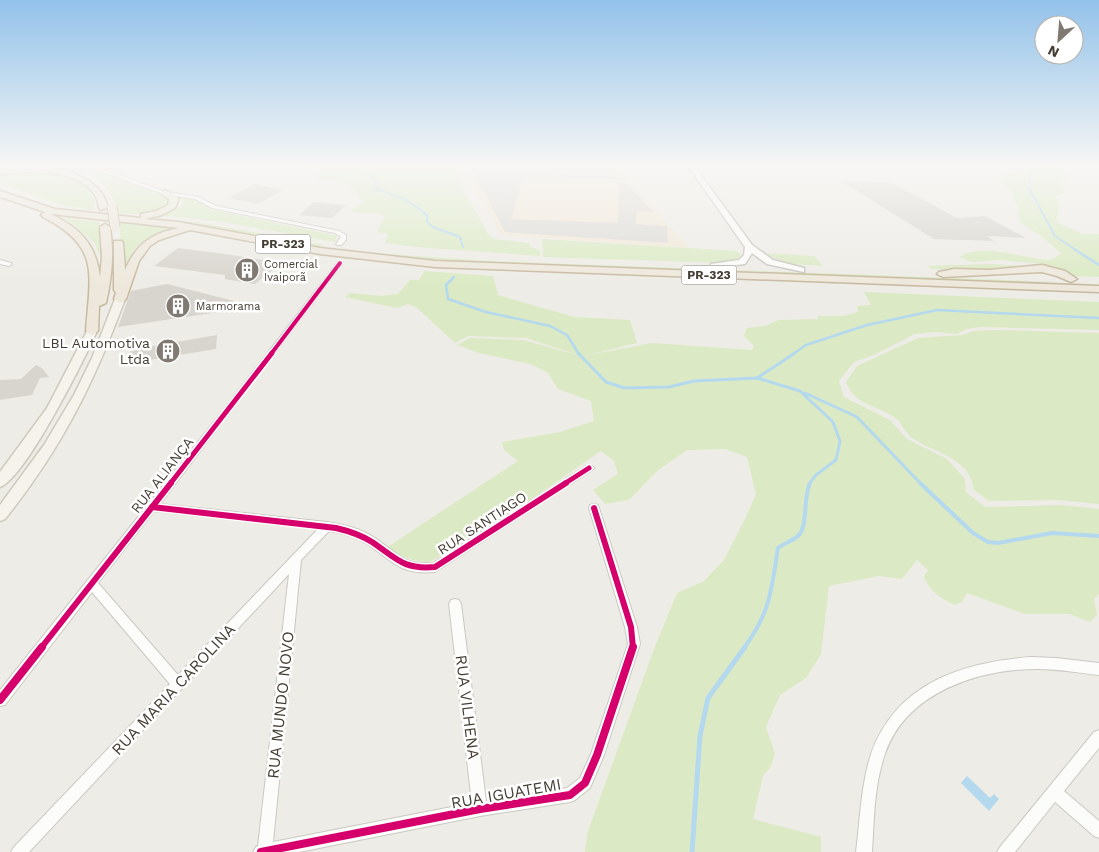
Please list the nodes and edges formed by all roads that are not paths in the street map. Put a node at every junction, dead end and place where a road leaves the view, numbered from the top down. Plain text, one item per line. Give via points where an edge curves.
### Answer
1 (28, 206) edge
2 (32, 206) edge
3 (58, 206) edge
4 (172, 206) edge
5 (208, 206) edge
6 (720, 206) edge
7 (107, 207) edge
8 (144, 216) junction
9 (110, 227) junction
10 (246, 236) junction
11 (749, 247) junction
12 (329, 248) junction
13 (0, 262) edge
14 (340, 263) junction
15 (9, 264) dead end
16 (435, 264) junction
17 (714, 266) junction
18 (801, 270) junction
19 (1071, 279) junction
20 (1099, 280) edge
21 (1039, 287) junction
22 (1099, 289) edge
23 (120, 298) junction
24 (92, 331) junction
25 (90, 375) junction
26 (72, 377) junction
27 (589, 468) dead end
28 (0, 482) edge
29 (152, 507) junction
30 (594, 508) dead end
31 (0, 515) edge
32 (327, 526) junction
33 (296, 560) junction
34 (91, 583) junction
35 (455, 604) dead end
36 (1099, 669) edge
37 (178, 684) junction
38 (0, 700) edge
39 (1099, 737) edge
40 (1054, 792) junction
41 (480, 809) junction
42 (1099, 831) edge
43 (19, 852) edge
44 (263, 852) edge
45 (864, 852) edge
46 (1005, 852) edge

1 - 24 highway via 69,229 82,239 92,255 95,272
2 - 10 highway, PR-323 via 79,216 178,225
3 - 8 highway, PR-323
4 - 8 highway
5 - 12 street via 344,236
6 - 11 street
7 - 9 highway
8 - 12 highway, PR-323 via 224,225
9 - 23 highway via 119,248
9 - 24 highway via 108,270
10 - 12 highway, PR-323
10 - 23 highway via 189,230 150,240 137,252
11 - 17 street via 742,262
11 - 18 street via 770,262
12 - 14 highway via 317,258
12 - 16 highway, PR-323
12 - 17 highway, PR-323 via 494,259
13 - 15 street
14 - 16 highway
14 - 29 street, RUA ALIANÇA
16 - 21 highway, PR-323
17 - 18 highway, PR-323
18 - 19 highway, PR-323 via 943,274 1038,268 1053,270
19 - 20 highway
19 - 21 highway via 1073,282 1067,285
21 - 22 highway, PR-323
23 - 25 main road
24 - 26 main road
25 - 26 main road
25 - 31 main road via 42,458
26 - 28 main road via 39,430
27 - 32 street, RUA SANTIAGO via 435,567 420,570 406,566 363,537
29 - 32 street, RUA SANTIAGO
29 - 34 street, RUA ALIANÇA
30 - 41 street, RUA IGUATEMI via 634,644 597,755 585,783 570,795
32 - 33 street, RUA MARIA CAROLINA
33 - 37 street, RUA MARIA CAROLINA
33 - 44 street, RUA MUNDO NOVO
34 - 37 street
34 - 38 street, RUA ALIANÇA
35 - 41 street, RUA VILHENA
36 - 45 street via 1032,662 1001,666 961,675 921,695 898,718 878,754
37 - 43 street, RUA MARIA CAROLINA
39 - 40 street
40 - 42 street
40 - 46 street
41 - 44 street, RUA IGUATEMI

